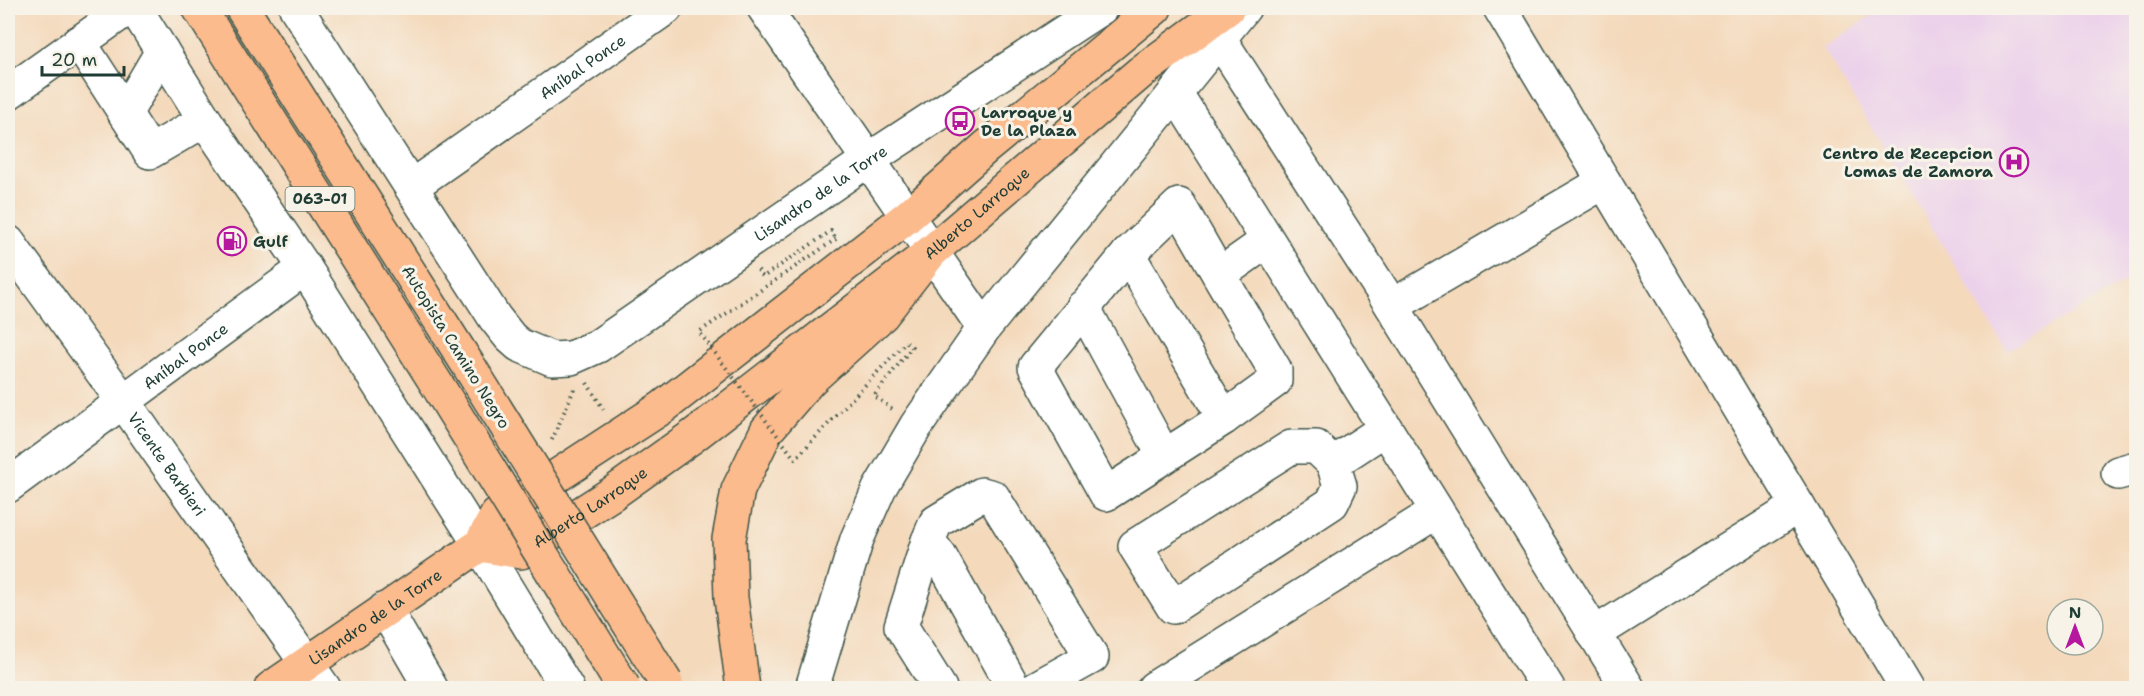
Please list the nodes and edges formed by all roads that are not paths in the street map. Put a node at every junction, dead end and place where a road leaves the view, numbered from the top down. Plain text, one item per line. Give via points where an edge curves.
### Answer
1 (128, 8) edge
2 (135, 8) edge
3 (199, 8) edge
4 (242, 8) edge
5 (296, 8) edge
6 (666, 8) edge
7 (764, 8) edge
8 (1101, 8) edge
9 (1155, 8) edge
10 (1228, 8) edge
11 (1244, 8) edge
12 (1500, 8) edge
13 (1219, 38) junction
14 (79, 42) junction
15 (162, 51) junction
16 (1175, 92) junction
17 (8, 93) edge
18 (125, 114) junction
19 (205, 120) junction
20 (868, 160) junction
21 (1604, 182) junction
22 (412, 186) junction
23 (907, 217) junction
24 (1268, 241) junction
25 (8, 242) edge
26 (931, 252) junction
27 (1128, 254) junction
28 (304, 268) junction
29 (1219, 275) junction
30 (1392, 306) junction
31 (1083, 307) junction
32 (984, 328) junction
33 (123, 401) junction
34 (1224, 418) junction
35 (1385, 429) junction
36 (1164, 456) junction
37 (1334, 463) junction
38 (8, 486) edge
39 (1798, 506) junction
40 (1436, 512) junction
41 (928, 541) junction
42 (480, 545) junction
43 (385, 609) junction
44 (1594, 634) junction
45 (315, 676) edge
46 (817, 684) edge
47 (667, 686) edge
48 (271, 688) edge
49 (431, 688) edge
50 (567, 688) edge
51 (624, 688) edge
52 (743, 688) edge
53 (940, 688) edge
54 (1014, 688) edge
55 (1036, 688) edge
56 (1154, 688) edge
57 (1548, 688) edge
58 (1628, 688) edge
59 (1907, 688) edge

1 - 14 street
2 - 15 street
3 - 51 main road, 063-01, bridge
4 - 47 main road, Autopista Camino Negro / 063-01, bridge
5 - 22 street
6 - 22 street, Aníbal Ponce
7 - 20 street
8 - 20 street, Lisandro de la Torre
9 - 23 main road
10 - 26 main road, Alberto Larroque via 1141,72
11 - 13 street
12 - 21 street
13 - 16 street
13 - 30 street
14 - 17 street
14 - 18 street
15 - 18 street
15 - 19 street
16 - 24 street
16 - 32 street
18 - 19 street via 150,152
19 - 28 street
20 - 22 street, Lisandro de la Torre via 598,345 577,368 536,353 510,337
20 - 23 street
21 - 30 street
21 - 39 street
23 - 26 street
23 - 42 main road via 663,407 497,515
24 - 29 street
24 - 35 street
25 - 33 street, Vicente Barbieri
26 - 32 street
26 - 42 main road, Alberto Larroque via 613,493 521,552
26 - 52 main road via 882,315 810,380 767,430 738,490 729,539 730,598
27 - 29 street via 1179,205
27 - 31 street
27 - 34 street
28 - 33 street, Aníbal Ponce
28 - 42 street
29 - 34 street via 1275,370 1275,381
30 - 44 street
31 - 36 street
31 - 36 street via 1035,367 1106,494
32 - 46 street via 916,426 879,489 857,539
33 - 38 street, Aníbal Ponce
33 - 45 street, Vicente Barbieri
34 - 36 street
35 - 37 street
35 - 40 street
37 - 37 street via 1316,447 1291,447 1135,546 1173,607 1332,503 1340,486
39 - 44 street
39 - 59 street
40 - 56 street
40 - 57 street
41 - 53 street via 901,626
41 - 54 street
41 - 55 street via 936,522 982,494 993,497 1092,657
42 - 43 main road, Lisandro de la Torre
42 - 50 street
43 - 45 main road, Lisandro de la Torre
43 - 49 street
44 - 58 street
45 - 48 main road, Lisandro de la Torre

